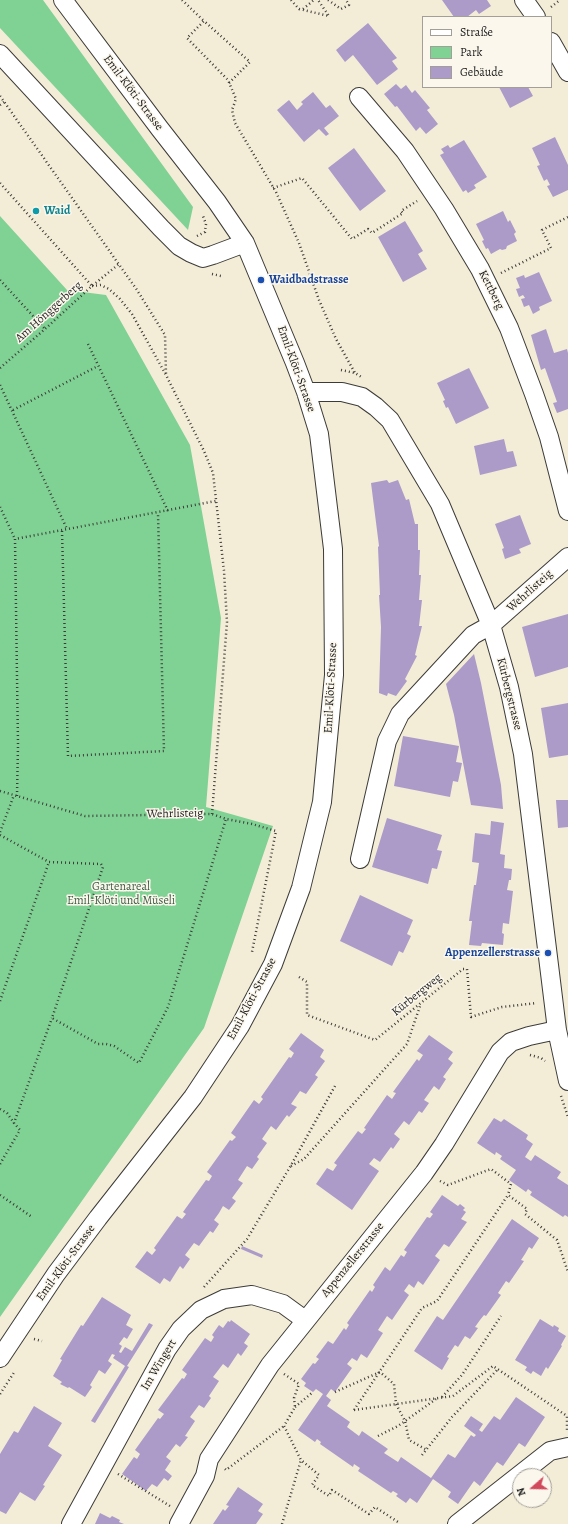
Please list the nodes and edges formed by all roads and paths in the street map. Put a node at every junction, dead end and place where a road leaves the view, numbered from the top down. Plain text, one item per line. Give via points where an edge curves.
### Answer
1 (63, 0) edge
2 (182, 0) edge
3 (291, 0) edge
4 (314, 0) edge
5 (318, 0) edge
6 (328, 0) edge
7 (346, 0) edge
8 (524, 0) edge
9 (560, 0) edge
10 (303, 9) junction
11 (543, 13) edge
12 (204, 21) junction
13 (552, 44) edge
14 (0, 54) edge
15 (568, 72) edge
16 (230, 83) junction
17 (0, 96) edge
18 (359, 96) dead end
19 (4, 102) junction
20 (0, 105) edge
21 (0, 183) edge
22 (273, 188) junction
23 (437, 198) junction
24 (202, 212) dead end
25 (568, 217) edge
26 (205, 232) dead end
27 (245, 243) junction
28 (118, 264) junction
29 (0, 280) edge
30 (486, 280) junction
31 (92, 286) junction
32 (45, 329) junction
33 (88, 344) dead end
34 (98, 366) junction
35 (0, 368) edge
36 (341, 370) dead end
37 (356, 373) junction
38 (166, 375) junction
39 (366, 380) dead end
40 (0, 385) edge
41 (306, 392) junction
42 (13, 410) junction
43 (216, 501) junction
44 (0, 507) edge
45 (168, 511) junction
46 (568, 511) edge
47 (158, 513) junction
48 (67, 530) junction
49 (62, 531) junction
50 (15, 539) junction
51 (568, 556) edge
52 (491, 626) junction
53 (0, 791) edge
54 (14, 795) junction
55 (17, 796) junction
56 (212, 814) junction
57 (226, 819) junction
58 (0, 833) edge
59 (360, 859) dead end
60 (48, 862) junction
61 (252, 952) dead end
62 (299, 977) dead end
63 (0, 1001) edge
64 (541, 1002) dead end
65 (420, 1005) junction
66 (52, 1018) junction
67 (557, 1030) junction
68 (568, 1081) edge
69 (335, 1086) dead end
70 (0, 1109) edge
71 (14, 1123) junction
72 (0, 1164) edge
73 (290, 1167) junction
74 (434, 1178) dead end
75 (0, 1195) edge
76 (508, 1195) junction
77 (32, 1217) dead end
78 (568, 1272) edge
79 (201, 1310) junction
80 (500, 1316) dead end
81 (305, 1320) junction
82 (35, 1339) dead end
83 (42, 1340) dead end
84 (0, 1358) edge
85 (498, 1369) junction
86 (279, 1371) dead end
87 (380, 1372) junction
88 (313, 1392) dead end
89 (335, 1392) dead end
90 (436, 1398) junction
91 (442, 1398) junction
92 (396, 1404) junction
93 (295, 1407) junction
94 (405, 1421) junction
95 (284, 1426) junction
96 (568, 1435) edge
97 (378, 1436) dead end
98 (568, 1447) edge
99 (427, 1450) junction
100 (422, 1455) dead end
101 (210, 1459) junction
102 (301, 1460) junction
103 (116, 1473) dead end
104 (169, 1505) dead end
105 (71, 1524) edge
106 (179, 1524) edge
107 (282, 1524) edge
108 (397, 1524) edge
109 (457, 1524) edge

1 - 27 street, Emil-Klöti-Strasse via 217,202
2 - 12 path
3 - 10 path
4 - 10 path
5 - 10 path via 329,16
6 - 7 path via 341,10 349,5
8 - 11 street
9 - 11 path
12 - 16 path via 187,38
12 - 16 path via 250,62
13 - 15 street
14 - 27 street via 180,246 191,254 203,258
16 - 22 path via 236,99 232,110 235,123
17 - 19 path
18 - 23 street, Kettberg via 405,151
19 - 20 path
19 - 28 path
21 - 31 path
22 - 23 path via 302,178 352,239 368,229 372,233 403,214 401,210 424,197 427,203
22 - 37 path via 299,243 336,339
23 - 30 street, Kettberg
24 - 26 path via 206,224
25 - 30 path via 542,230 551,248
27 - 41 street, Emil-Klöti-Strasse
28 - 31 path, Am Hönggerberg
28 - 38 path via 165,335
29 - 32 path
30 - 46 street, Kettberg via 510,328 534,394 549,437
31 - 32 path, Am Hönggerberg
31 - 38 path via 101,285 120,299 132,314
32 - 35 path, Am Hönggerberg
33 - 34 path
34 - 42 path
34 - 45 path
36 - 37 path
37 - 39 path
38 - 43 path via 213,473
40 - 42 path
41 - 52 street, Kürbergstrasse via 342,392 362,397 390,420 440,504
41 - 84 street, Emil-Klöti-Strasse via 319,434 333,549 334,675 322,802 301,888 273,964 240,1026 193,1097 56,1274
42 - 48 path
43 - 45 path
43 - 56 path via 227,622
44 - 50 path
45 - 47 path
47 - 48 path
47 - 49 path via 164,751 68,756
48 - 49 path
49 - 50 path
50 - 55 path
51 - 52 street, Wehrlisteig
52 - 59 street, Wehrlisteig via 473,635 400,714 387,741
52 - 67 street, Kürbergstrasse via 509,687 523,754
53 - 54 path, Wehrlisteig
54 - 55 path, Wehrlisteig
54 - 58 path
55 - 56 path, Wehrlisteig via 85,816
56 - 57 path, Wehrlisteig
57 - 61 path, Wehrlisteig via 276,832
57 - 66 path via 168,1007 139,1063 114,1046 98,1044
58 - 60 path
60 - 63 path
60 - 66 path via 101,864 104,867
62 - 65 path, Kürbergweg via 307,982 307,1015 375,1040
64 - 65 path, Kürbergweg via 502,1006 471,1017 467,969 463,969
65 - 73 path via 406,1044 304,1158
66 - 71 path
67 - 68 street, Kürbergstrasse
67 - 81 street, Appenzellerstrasse via 511,1042 500,1052 424,1173
69 - 73 path
70 - 71 path via 7,1113
71 - 72 path via 20,1130
73 - 79 path via 247,1239 195,1297
74 - 76 path via 448,1186 491,1169 511,1184
75 - 77 path
76 - 78 path via 527,1209 525,1214 557,1240
76 - 87 path via 437,1301 422,1308
79 - 81 street, Im Wingert via 224,1299 252,1295 283,1304
79 - 105 street, Im Wingert via 181,1329 167,1348
80 - 91 path via 462,1375
81 - 101 street, Appenzellerstrasse via 270,1365
82 - 83 path
85 - 91 path via 493,1366 453,1396
85 - 96 path via 567,1416
85 - 99 path via 452,1417
86 - 93 path via 299,1384 294,1398
87 - 89 path
87 - 92 path via 394,1384
87 - 92 path via 354,1410
88 - 93 path
90 - 91 path
90 - 92 path
90 - 94 path
92 - 94 path
93 - 95 path
94 - 97 path
94 - 99 path via 409,1440
95 - 101 path via 226,1470
95 - 102 path
98 - 109 street via 550,1451
99 - 100 path
101 - 106 street, Appenzellerstrasse via 205,1476
102 - 107 path
102 - 108 path via 319,1475 312,1484 329,1496 332,1490 369,1514 374,1507 398,1522
103 - 104 path

